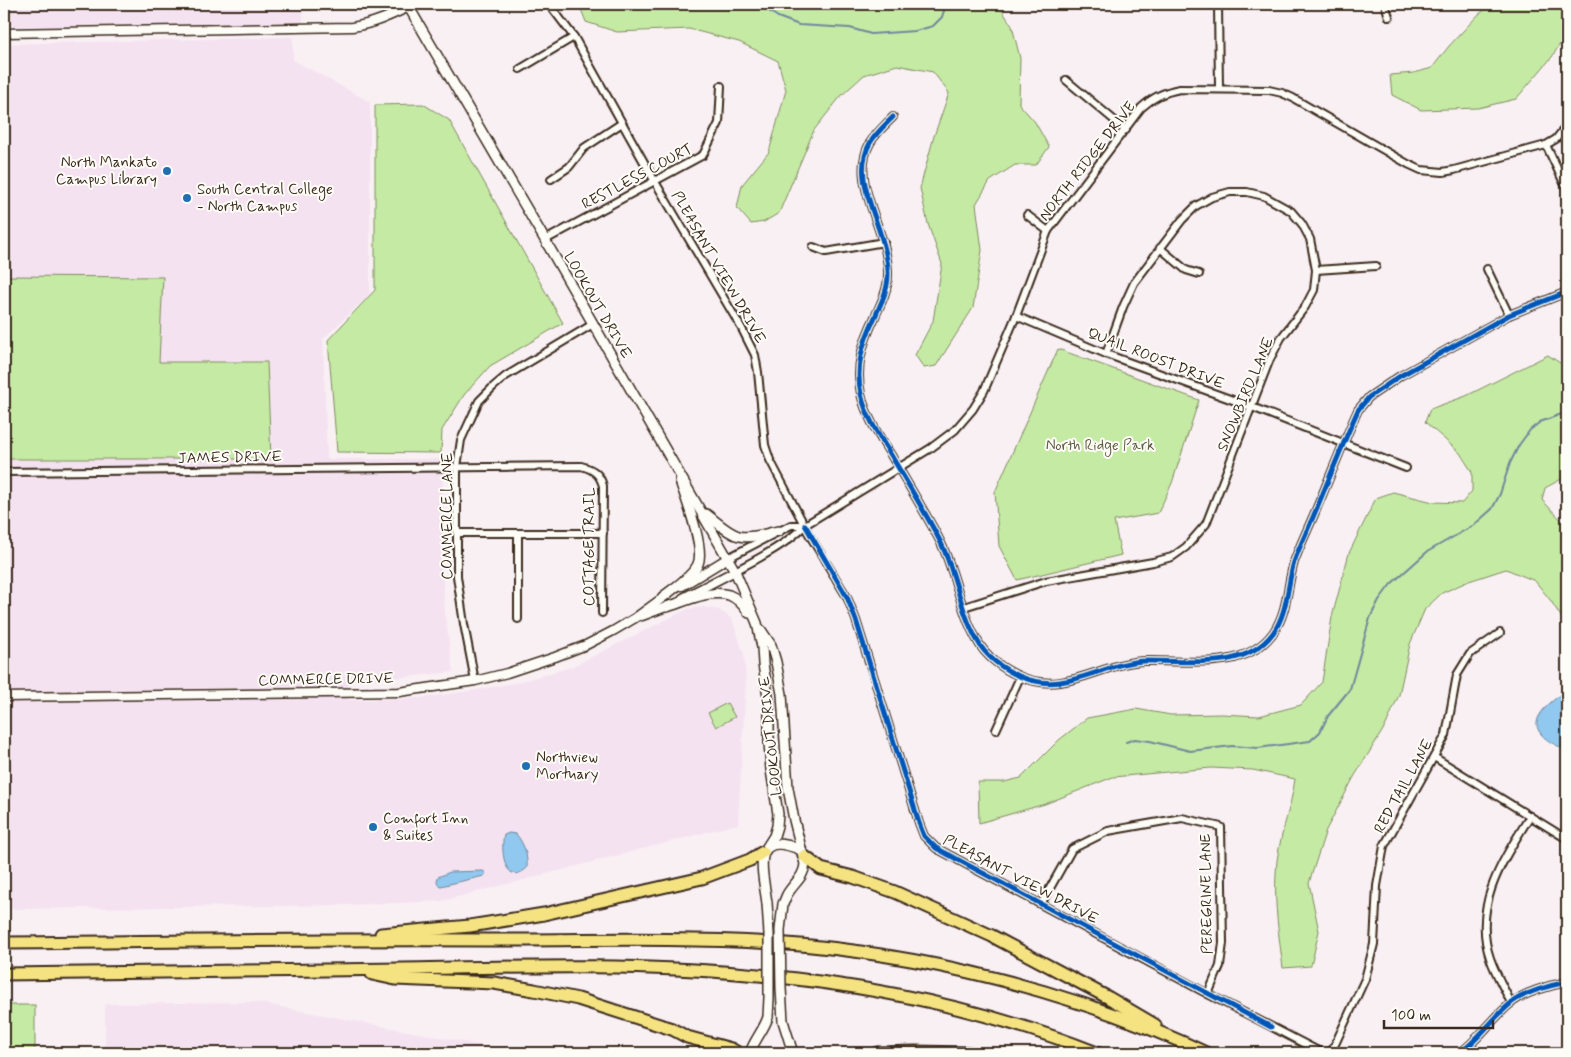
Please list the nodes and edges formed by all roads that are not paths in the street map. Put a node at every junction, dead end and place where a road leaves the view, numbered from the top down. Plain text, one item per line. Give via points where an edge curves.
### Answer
1 (549, 4) edge
2 (1218, 4) edge
3 (1385, 4) edge
4 (408, 5) edge
5 (1389, 17) dead end
6 (4, 33) edge
7 (574, 37) junction
8 (520, 69) dead end
9 (1066, 80) dead end
10 (721, 86) dead end
11 (1219, 89) junction
12 (893, 117) dead end
13 (622, 123) junction
14 (1567, 124) edge
15 (1126, 130) junction
16 (1546, 145) junction
17 (551, 179) dead end
18 (654, 180) junction
19 (1564, 183) dead end
20 (1027, 215) dead end
21 (1048, 231) junction
22 (545, 240) junction
23 (884, 242) junction
24 (813, 247) dead end
25 (1160, 248) junction
26 (1376, 266) dead end
27 (1487, 269) dead end
28 (1316, 270) junction
29 (1199, 274) dead end
30 (1567, 292) edge
31 (1016, 316) junction
32 (1510, 316) junction
33 (593, 324) junction
34 (1106, 354) junction
35 (1252, 407) junction
36 (1343, 444) junction
37 (456, 467) junction
38 (898, 468) junction
39 (1406, 468) dead end
40 (677, 469) junction
41 (4, 472) edge
42 (703, 512) junction
43 (804, 525) junction
44 (779, 531) junction
45 (457, 533) junction
46 (603, 533) junction
47 (518, 534) junction
48 (728, 558) junction
49 (735, 570) junction
50 (664, 596) junction
51 (668, 607) junction
52 (964, 607) junction
53 (602, 613) dead end
54 (635, 618) junction
55 (518, 619) dead end
56 (757, 623) junction
57 (1500, 633) dead end
58 (1020, 677) junction
59 (475, 682) junction
60 (4, 697) edge
61 (996, 730) dead end
62 (1434, 757) junction
63 (1530, 816) junction
64 (1567, 839) edge
65 (765, 850) junction
66 (802, 853) junction
67 (1041, 904) junction
68 (358, 940) junction
69 (4, 943) edge
70 (348, 970) junction
71 (4, 974) edge
72 (1567, 982) edge
73 (1208, 994) junction
74 (1511, 1003) junction
75 (1188, 1045) junction
76 (738, 1053) edge
77 (750, 1053) edge
78 (793, 1053) edge
79 (877, 1053) edge
80 (968, 1053) edge
81 (1097, 1053) edge
82 (1206, 1053) edge
83 (1322, 1053) edge
84 (1332, 1053) edge
85 (1460, 1053) edge

1 - 7 street, PLEASANT VIEW DRIVE
2 - 11 street
3 - 5 street
4 - 6 street via 377,22 352,27
4 - 22 main road, LOOKOUT DRIVE
7 - 8 street
7 - 13 street, PLEASANT VIEW DRIVE
9 - 15 street
10 - 18 street, RESTLESS COURT via 719,123 703,155
11 - 15 street, NORTH RIDGE DRIVE via 1167,92 1141,108
11 - 16 street, NORTH RIDGE DRIVE via 1282,93 1408,164 1432,172 1454,170
12 - 23 street via 876,134 864,158 866,188
13 - 17 street via 584,148 569,167
13 - 18 street, PLEASANT VIEW DRIVE
14 - 16 street, NORTH RIDGE DRIVE via 1556,139
15 - 21 street, NORTH RIDGE DRIVE
16 - 19 street
18 - 22 street, RESTLESS COURT
18 - 43 street, PLEASANT VIEW DRIVE via 755,355 765,445
20 - 21 street
21 - 31 street, NORTH RIDGE DRIVE
22 - 33 main road, LOOKOUT DRIVE
23 - 24 street via 826,252
23 - 38 street via 888,260 887,286 864,340 860,358 861,394 874,428
25 - 28 street, SNOWBIRD LANE via 1196,206 1230,192 1247,192 1264,196 1291,211 1310,240
25 - 29 street via 1186,270
25 - 34 street, SNOWBIRD LANE via 1134,283
26 - 28 street
27 - 32 street
28 - 35 street, SNOWBIRD LANE via 1314,290 1305,308 1281,338
30 - 32 street
31 - 34 street, QUAIL ROOST DRIVE
31 - 38 street, NORTH RIDGE DRIVE via 973,409 955,430
32 - 36 street via 1400,376 1369,397 1358,410
33 - 37 street, COMMERCE LANE via 493,387 480,401 464,432
33 - 40 main road, LOOKOUT DRIVE
34 - 35 street, QUAIL ROOST DRIVE
35 - 36 street, QUAIL ROOST DRIVE
35 - 52 street, SNOWBIRD LANE via 1206,524 1186,547 1172,557 1046,581
36 - 39 street, QUAIL ROOST DRIVE
36 - 58 street via 1294,562 1283,614 1264,644 1236,658 1142,661 1062,683
37 - 41 street, JAMES DRIVE
37 - 45 street, COMMERCE LANE
37 - 46 street, COTTAGE TRAIL via 589,468 601,478 603,486
38 - 43 street, NORTH RIDGE DRIVE
38 - 52 street via 941,541
40 - 42 main road, LOOKOUT DRIVE
40 - 50 main road via 700,556 692,573
42 - 44 main road via 740,536
42 - 48 main road, LOOKOUT DRIVE
43 - 44 street, NORTH RIDGE DRIVE via 792,525
43 - 49 street, NORTH RIDGE DRIVE via 789,539
43 - 67 street, PLEASANT VIEW DRIVE via 847,596 924,836 936,848
44 - 48 street, NORTH RIDGE DRIVE
45 - 47 street
45 - 59 street, COMMERCE LANE via 457,576
46 - 47 street
46 - 53 street, COTTAGE TRAIL
47 - 55 street
48 - 49 main road, LOOKOUT DRIVE
48 - 50 street, COMMERCE DRIVE
49 - 51 street, COMMERCE DRIVE
49 - 56 main road, LOOKOUT DRIVE
50 - 54 street, COMMERCE DRIVE
51 - 54 street, COMMERCE DRIVE
51 - 56 main road via 710,594 730,595
52 - 58 street via 970,626 988,656
54 - 59 street, COMMERCE DRIVE via 555,658
56 - 65 main road, LOOKOUT DRIVE via 769,703 771,770 778,814 774,836
56 - 66 main road, LOOKOUT DRIVE via 771,645 776,662 782,694 788,788
57 - 62 street, RED TAIL LANE via 1470,654 1457,675 1446,735
58 - 61 street
59 - 60 street, COMMERCE DRIVE via 399,692
62 - 63 street
62 - 84 street, RED TAIL LANE via 1384,846 1376,886 1374,944 1365,979
63 - 64 street
63 - 74 street via 1508,851 1485,909 1490,958
65 - 66 main road via 785,844
65 - 68 highway via 750,860 702,878 544,914 470,926 388,932
65 - 77 main road, LOOKOUT DRIVE, bridge via 762,870 769,934 768,1017
66 - 75 highway via 821,869 895,892 992,936 1109,998
66 - 78 main road, LOOKOUT DRIVE, bridge via 804,871 788,894 781,917 781,1004
67 - 73 street, PLEASANT VIEW DRIVE
67 - 73 street, PEREGRINE LANE via 1072,849 1108,831 1182,818 1221,828 1223,943 1220,966
68 - 69 highway
68 - 75 highway via 683,940 811,946 990,978 1086,1005
70 - 71 highway
70 - 76 highway via 395,979 494,983 578,999
70 - 81 highway via 629,968 772,976 856,987 920,1000 1026,1028
72 - 74 street via 1551,985
73 - 83 street, PLEASANT VIEW DRIVE
74 - 85 street via 1474,1043
75 - 82 highway
79 - 80 highway

